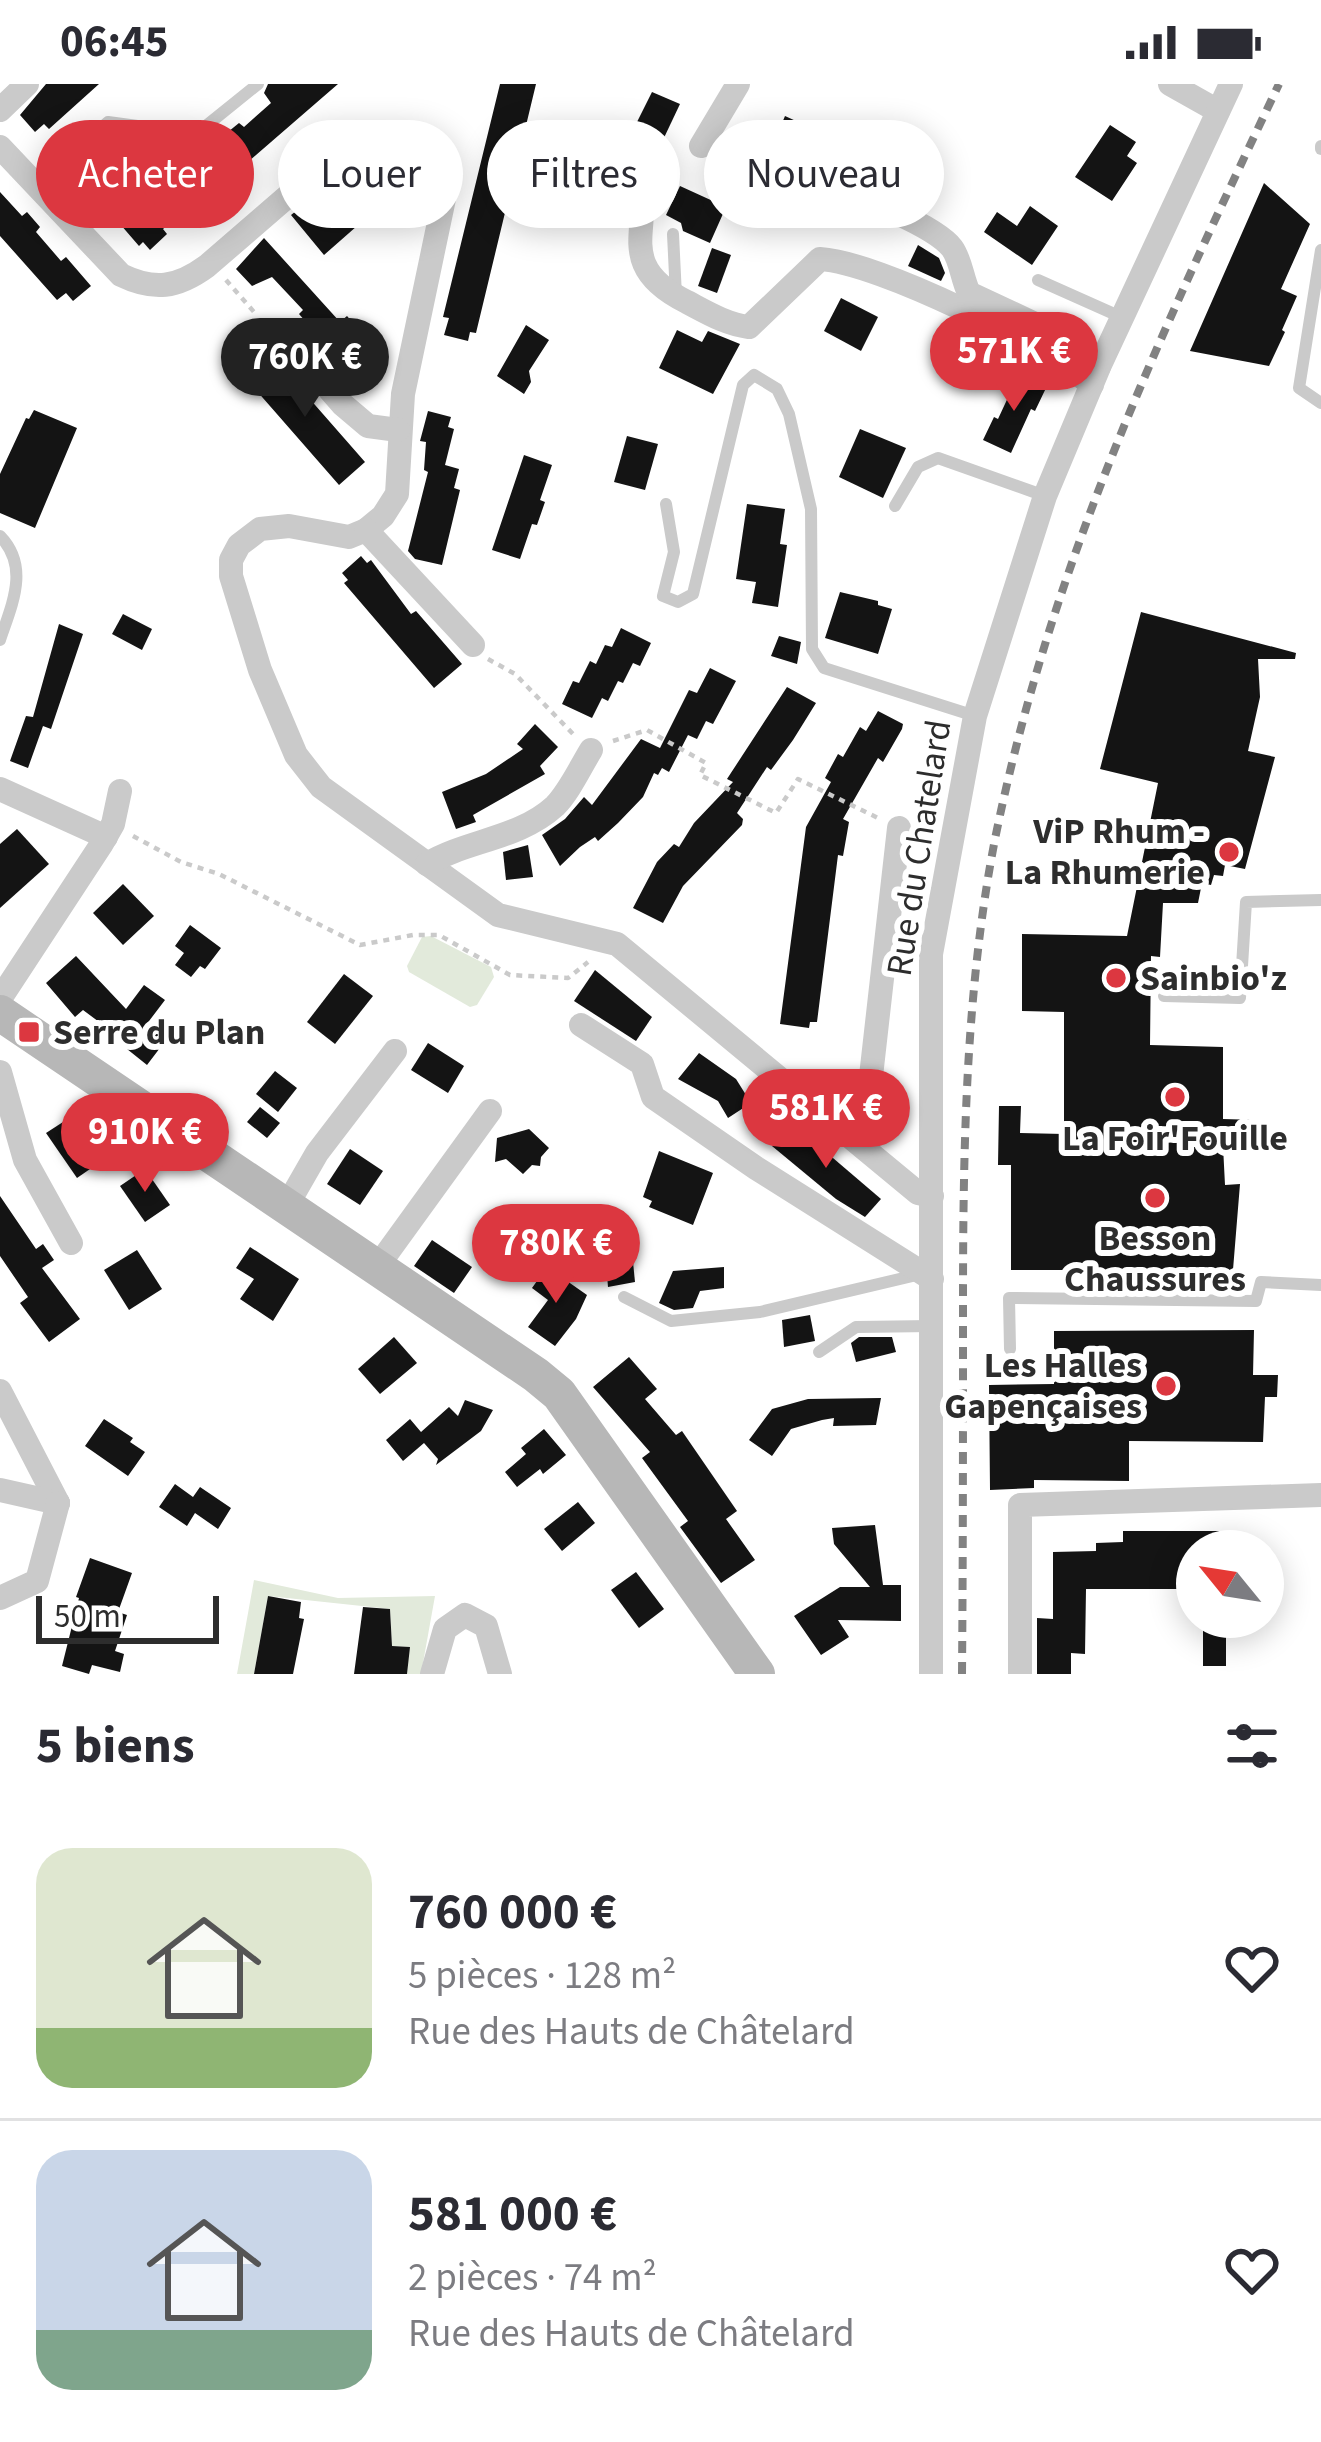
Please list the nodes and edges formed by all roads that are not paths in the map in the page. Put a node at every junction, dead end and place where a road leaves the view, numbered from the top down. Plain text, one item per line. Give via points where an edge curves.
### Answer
1 (27, 84) edge
2 (258, 84) edge
3 (738, 84) edge
4 (1170, 84) edge
5 (1232, 84) edge
6 (0, 110) edge
7 (1218, 111) junction
8 (213, 120) edge
9 (701, 146) dead end
10 (0, 147) edge
11 (36, 182) edge
12 (254, 225) edge
13 (79, 228) edge
14 (251, 228) edge
15 (640, 228) edge
16 (921, 228) edge
17 (673, 234) dead end
18 (1321, 250) edge
19 (1038, 280) dead end
20 (676, 297) junction
21 (1122, 318) junction
22 (268, 330) road end
23 (1095, 376) junction
24 (1321, 403) edge
25 (398, 430) junction
26 (1045, 496) junction
27 (666, 504) dead end
28 (895, 506) dead end
29 (366, 530) junction
30 (0, 536) edge
31 (0, 640) edge
32 (473, 645) road end
33 (975, 716) junction
34 (591, 750) road end
35 (0, 789) edge
36 (120, 791) dead end
37 (899, 828) road end
38 (109, 830) junction
39 (427, 864) junction
40 (1321, 900) edge
41 (1164, 996) dead end
42 (0, 999) edge
43 (0, 1013) edge
44 (581, 1025) dead end
45 (395, 1051) dead end
46 (0, 1072) edge
47 (490, 1111) dead end
48 (863, 1147) junction
49 (932, 1196) junction
50 (286, 1207) junction
51 (71, 1243) dead end
52 (377, 1267) junction
53 (927, 1276) junction
54 (1321, 1285) edge
55 (624, 1297) dead end
56 (932, 1326) junction
57 (1010, 1349) dead end
58 (819, 1352) dead end
59 (0, 1391) edge
60 (0, 1490) edge
61 (1321, 1496) edge
62 (58, 1503) junction
63 (0, 1598) edge
64 (432, 1674) edge
65 (500, 1674) edge
66 (757, 1674) edge
67 (931, 1674) edge
68 (1020, 1674) edge

1 - 6 street
2 - 8 lane
3 - 9 street
4 - 7 street
5 - 7 street, Rue du Chatelard
7 - 21 street, Rue du Chatelard
10 - 11 street
12 - 25 street via 355,138 395,136 438,164 446,194
13 - 14 street via 122,275 163,288 192,277
15 - 20 street via 644,267
16 - 23 street via 955,252 968,293 1069,340
17 - 20 lane
18 - 24 lane via 1299,388
19 - 21 lane
20 - 23 street via 749,327 820,259 840,260
21 - 23 street, Rue du Chatelard
22 - 25 street via 282,335 368,426
23 - 26 street, Rue du Chatelard
25 - 29 street via 397,494
26 - 28 lane via 938,458 918,467
26 - 33 street, Rue du Chatelard
27 - 33 lane via 674,552 663,596 678,602 693,594 743,385 754,374 777,389 811,509 816,661
29 - 32 street
29 - 39 street via 349,537 289,526 260,530 238,545 231,576 296,754 321,787
30 - 31 lane via 19,572
33 - 49 street, Rue du Chatelard via 932,953
34 - 39 street via 556,805 518,830
35 - 38 street
36 - 38 street
37 - 48 street
38 - 42 street
39 - 48 street via 498,915 617,944
40 - 41 lane via 1246,902 1240,998
43 - 50 main road
44 - 53 street via 642,1064 652,1097
45 - 50 street
46 - 51 street via 25,1160
47 - 52 street
48 - 49 street
49 - 53 street, Rue du Chatelard
50 - 52 main road
52 - 66 main road via 559,1394
53 - 55 lane via 760,1312 670,1321
53 - 56 street, Rue du Chatelard
54 - 57 lane via 1261,1282 1256,1300 1009,1298
56 - 58 lane via 856,1327
56 - 67 street, Rue du Chatelard
59 - 62 street
60 - 62 street
61 - 68 street via 1020,1505
62 - 63 street via 37,1581
64 - 65 street via 445,1629 465,1615 485,1626

